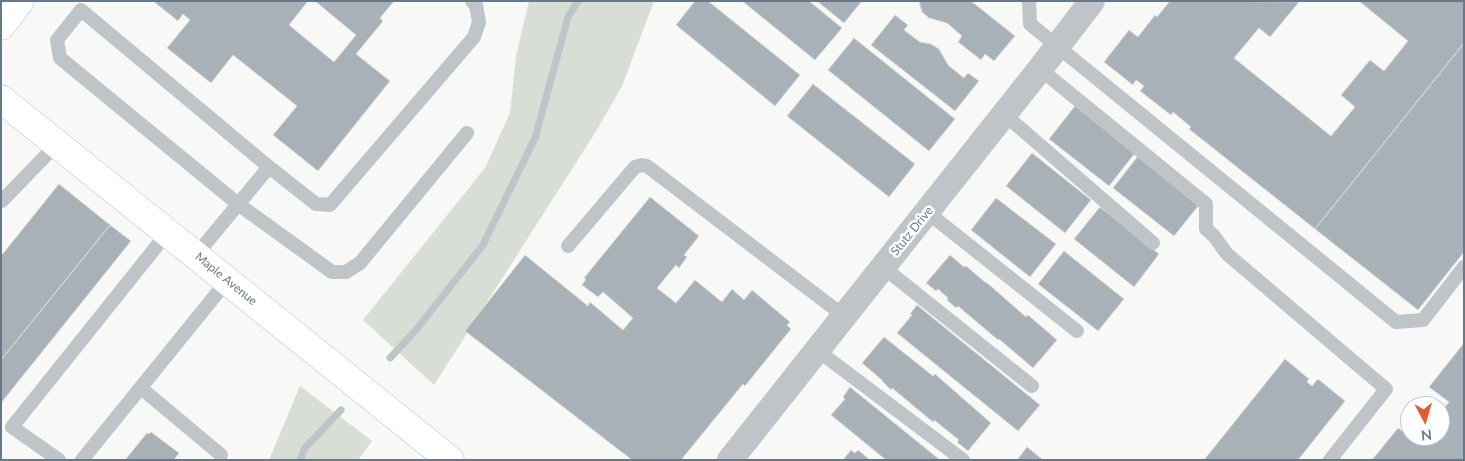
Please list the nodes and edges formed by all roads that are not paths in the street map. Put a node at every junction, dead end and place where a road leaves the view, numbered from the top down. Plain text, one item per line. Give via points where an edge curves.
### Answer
1 (20, 1) edge
2 (472, 1) edge
3 (1029, 1) edge
4 (1092, 1) edge
5 (78, 6) edge
6 (1, 26) edge
7 (1058, 47) junction
8 (1040, 69) junction
9 (1, 99) edge
10 (1004, 114) junction
11 (467, 132) dead end
12 (57, 144) junction
13 (269, 167) junction
14 (1, 200) edge
15 (238, 204) junction
16 (927, 212) junction
17 (168, 232) junction
18 (1153, 243) dead end
19 (568, 246) dead end
20 (196, 255) junction
21 (883, 267) junction
22 (1464, 267) edge
23 (227, 281) junction
24 (844, 316) junction
25 (1077, 332) dead end
26 (817, 350) junction
27 (1032, 386) dead end
28 (141, 388) junction
29 (221, 456) dead end
30 (59, 460) edge
31 (82, 460) edge
32 (450, 460) edge
33 (730, 460) edge
34 (963, 460) edge
35 (1330, 460) edge

1 - 6 main road
2 - 13 lane via 479,22 474,37 330,205 316,204
3 - 7 lane via 1030,24
4 - 7 street, Stutz Drive
5 - 13 lane
5 - 15 lane via 57,40 60,58
7 - 8 street, Stutz Drive
7 - 22 lane via 1396,322 1423,320
8 - 10 street, Stutz Drive
8 - 35 lane via 1206,204 1206,229 1228,254 1386,389
9 - 12 main road, Maple Avenue
10 - 16 street, Stutz Drive
10 - 18 lane
11 - 15 lane via 360,262 346,272 332,272
12 - 14 lane
12 - 17 main road, Maple Avenue
13 - 15 lane
15 - 20 lane
16 - 21 street, Stutz Drive
16 - 25 lane
17 - 20 main road, Maple Avenue
17 - 30 lane via 12,427
19 - 24 lane via 635,167 647,166
20 - 23 main road, Maple Avenue
21 - 24 street, Stutz Drive
21 - 27 lane
23 - 28 lane
23 - 32 main road, Maple Avenue
24 - 26 street, Stutz Drive
26 - 33 street, Stutz Drive
26 - 34 lane
28 - 29 lane
28 - 31 lane

